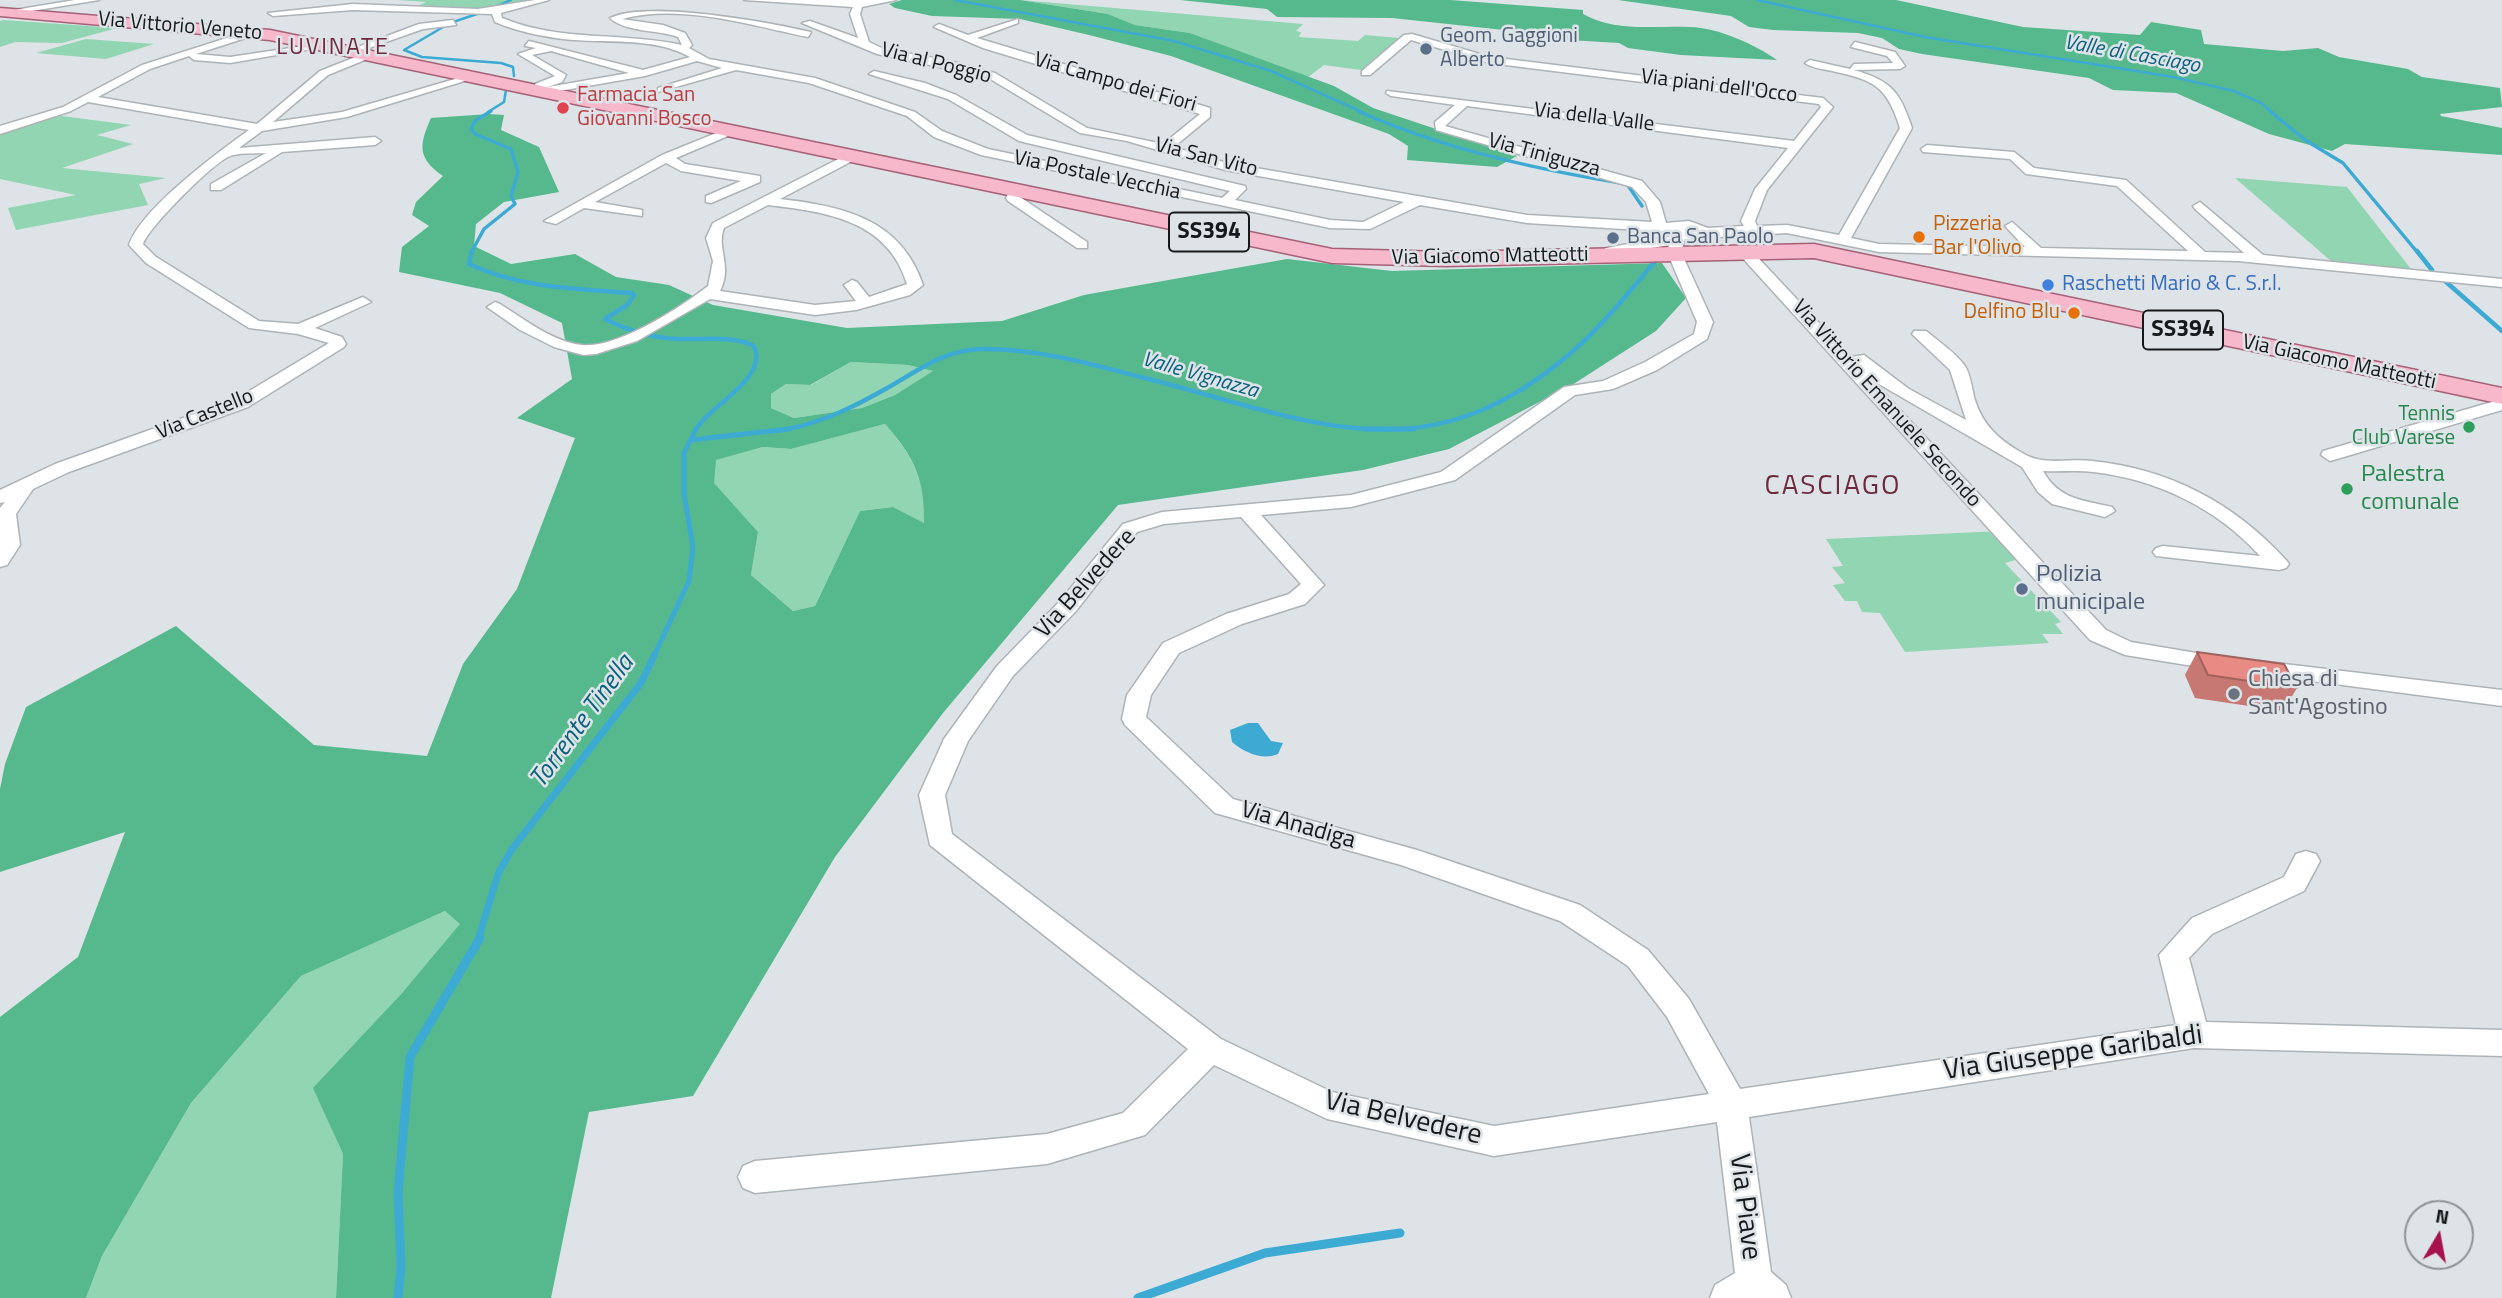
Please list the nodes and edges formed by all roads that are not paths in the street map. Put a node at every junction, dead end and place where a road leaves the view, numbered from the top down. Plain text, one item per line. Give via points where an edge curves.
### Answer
1 (95, 0) edge
2 (285, 0) edge
3 (545, 0) edge
4 (748, 0) edge
5 (892, 0) edge
6 (858, 5) junction
7 (492, 12) junction
8 (5, 13) edge
9 (273, 13) junction
10 (1016, 21) dead end
11 (561, 23) dead end
12 (807, 23) dead end
13 (939, 27) dead end
14 (251, 31) junction
15 (808, 34) dead end
16 (969, 38) junction
17 (516, 41) dead end
18 (655, 42) junction
19 (865, 44) junction
20 (1855, 45) dead end
21 (551, 48) junction
22 (682, 48) junction
23 (346, 50) junction
24 (1458, 51) junction
25 (180, 56) junction
26 (697, 58) junction
27 (1442, 60) dead end
28 (294, 63) dead end
29 (736, 68) junction
30 (645, 73) junction
31 (1366, 73) dead end
32 (874, 74) dead end
33 (476, 76) junction
34 (400, 84) dead end
35 (1006, 84) joint
36 (1794, 85) dead end
37 (536, 89) junction
38 (426, 90) junction
39 (662, 90) dead end
40 (1391, 93) dead end
41 (1681, 96) dead end
42 (952, 97) junction
43 (89, 99) junction
44 (1818, 99) junction
45 (939, 102) dead end
46 (1465, 102) junction
47 (925, 106) dead end
48 (1823, 113) junction
49 (911, 114) junction
50 (260, 128) junction
51 (0, 130) edge
52 (731, 131) junction
53 (375, 141) dead end
54 (1797, 145) junction
55 (1166, 148) junction
56 (1927, 149) dead end
57 (274, 151) junction
58 (225, 153) junction
59 (852, 156) junction
60 (666, 158) junction
61 (591, 179) dead end
62 (615, 183) junction
63 (216, 187) dead end
64 (1016, 191) junction
65 (711, 199) dead end
66 (764, 201) junction
67 (1418, 201) junction
68 (1224, 203) junction
69 (582, 204) junction
70 (2200, 206) dead end
71 (637, 213) dead end
72 (551, 221) dead end
73 (1659, 225) junction
74 (2012, 226) dead end
75 (1685, 239) junction
76 (1748, 240) junction
77 (1842, 242) junction
78 (1082, 245) dead end
79 (2037, 252) junction
80 (2201, 256) junction
81 (2411, 257) dead end
82 (2259, 259) junction
83 (2425, 274) junction
84 (2502, 283) edge
85 (852, 285) dead end
86 (708, 295) junction
87 (363, 302) dead end
88 (865, 302) junction
89 (495, 307) dead end
90 (300, 328) junction
91 (1920, 334) dead end
92 (1838, 356) junction
93 (2502, 396) edge
94 (2502, 404) edge
95 (1983, 435) junction
96 (2330, 455) dead end
97 (2030, 464) junction
98 (26, 485) junction
99 (0, 497) edge
100 (1247, 511) junction
101 (2105, 511) dead end
102 (2163, 552) dead end
103 (0, 561) edge
104 (2502, 698) edge
105 (2306, 862) dead end
106 (2194, 1035) junction
107 (2502, 1043) edge
108 (1210, 1048) junction
109 (1731, 1103) junction
110 (755, 1177) dead end
111 (1751, 1292) edge

1 - 8 street
2 - 9 street
3 - 7 street
4 - 6 street
5 - 6 street, Via al Poggio
6 - 19 street, Via al Poggio via 855,14
7 - 9 street via 361,7
7 - 18 street, Via Postale Vecchia via 504,24 539,33
7 - 23 street
8 - 14 main road, Via Vittorio Veneto / SS394
9 - 14 street
10 - 16 street, Via Campo dei Fiori
11 - 18 street, Via Postale Vecchia via 660,40
12 - 19 street, Via al Poggio
13 - 16 street, Via Campo dei Fiori
14 - 23 main road, Via Vittorio Veneto / SS394
14 - 25 street
15 - 22 street, Via Postale Vecchia via 737,19 654,10 615,18 682,34 688,45
16 - 55 street, Via Campo dei Fiori via 1206,110 1206,115
17 - 21 street
18 - 22 street, Via Postale Vecchia
19 - 35 street, Via al Poggio via 881,52 980,72
20 - 77 street via 1891,54 1900,66 1814,64 1871,79 1884,88 1898,99 1906,128
21 - 30 street
21 - 37 street via 523,54 561,75
22 - 26 street, Via Postale Vecchia
23 - 25 street via 230,60
23 - 28 street
23 - 33 main road, Via Vittorio Veneto / SS394
23 - 50 street, Via Castello
24 - 27 street
24 - 31 street, Via piani dell'Occo via 1407,37
24 - 44 street, Via piani dell'Occo via 1489,60
25 - 43 street via 134,72
26 - 29 street, Via Postale Vecchia
26 - 30 street
29 - 39 street, Via Postale Vecchia
29 - 49 street, Via Postale Vecchia via 811,80
30 - 37 street
32 - 42 street
33 - 37 main road, Via Vittorio Veneto / SS394
33 - 38 street
34 - 38 street
35 - 55 street, Via San Vito via 1084,131
36 - 44 street
37 - 52 main road, Via Vittorio Veneto / SS394
38 - 50 street via 343,115
40 - 46 street, Via della Valle
41 - 48 street
42 - 45 street
42 - 68 street via 1023,138 1240,189
43 - 50 street
43 - 51 street
44 - 48 street, Via piani dell'Occo via 1827,105
46 - 54 street, Via della Valle
46 - 73 street, Via Tiniguzza via 1440,128 1637,184 1648,193
47 - 49 street
48 - 54 street, Via piani dell'Occo
49 - 68 street, Via Postale Vecchia via 938,134 985,152
50 - 58 street, Via Castello
52 - 59 main road, Via Vittorio Veneto / SS394
52 - 60 street
53 - 57 street
54 - 76 street, Via piani dell'Occo via 1759,191 1748,221
55 - 67 street, Via San Vito via 1225,166
56 - 80 street via 2014,156 2029,171 2121,183
57 - 58 street
57 - 63 street via 277,153
58 - 90 street, Via Castello via 167,202 141,232 136,245 151,260 255,325
59 - 64 main road, Via Giacomo Matteotti / SS394
59 - 66 street
60 - 62 street
60 - 65 street via 681,167 755,179
61 - 62 street
62 - 69 street
64 - 75 main road, Via Giacomo Matteotti / SS394 via 1332,256 1398,260 1572,255
64 - 78 street via 1013,198
66 - 86 street via 718,226 713,238 720,261 715,288
66 - 88 street via 808,206 887,236 909,259 915,285
67 - 68 street, Via Postale Vecchia via 1358,226
67 - 73 street via 1527,219
69 - 71 street
69 - 72 street
70 - 82 street
73 - 75 street
74 - 79 street
75 - 76 main road, Via Giacomo Matteotti / SS394
75 - 100 street, Via Belvedere via 1705,321 1701,336 1607,385 1570,391 1448,475 1351,501
76 - 77 street via 1796,230
76 - 92 street, Via Vittorio Emanuele Secondo via 1779,286
76 - 93 main road, Via Giacomo Matteotti / SS394
77 - 79 street
79 - 80 street
80 - 82 street
81 - 83 street
82 - 83 street
83 - 84 street
85 - 88 street
86 - 88 street via 815,310
86 - 89 street via 673,318 580,357
87 - 90 street, Via Castello
90 - 98 street, Via Castello via 338,344 242,403
91 - 95 street via 1958,368 1968,405
92 - 95 street via 1856,358 1922,406
92 - 104 street, Via Vittorio Emanuele Secondo via 2098,635 2125,648
94 - 96 street
95 - 97 street
97 - 101 street via 2051,497
97 - 102 street via 2092,466 2187,489 2261,541 2279,564
98 - 99 street, Via Castello
98 - 103 street via 6,514 10,545
100 - 108 street, Via Belvedere via 1161,518 1130,528 1068,606 1004,671 956,738 932,795 939,838
100 - 109 street, Via Anadiga via 1313,585 1297,599 1234,619 1171,648 1139,695 1134,719 1224,806 1407,856 1570,913 1638,958 1678,1008
105 - 106 street via 2294,884 2202,926 2174,955
106 - 107 street, Via Giuseppe Garibaldi
106 - 109 street, Via Giuseppe Garibaldi
108 - 109 street, Via Belvedere via 1327,1105 1494,1141
108 - 110 street via 1133,1125 1047,1149
109 - 111 street, Via Piave

